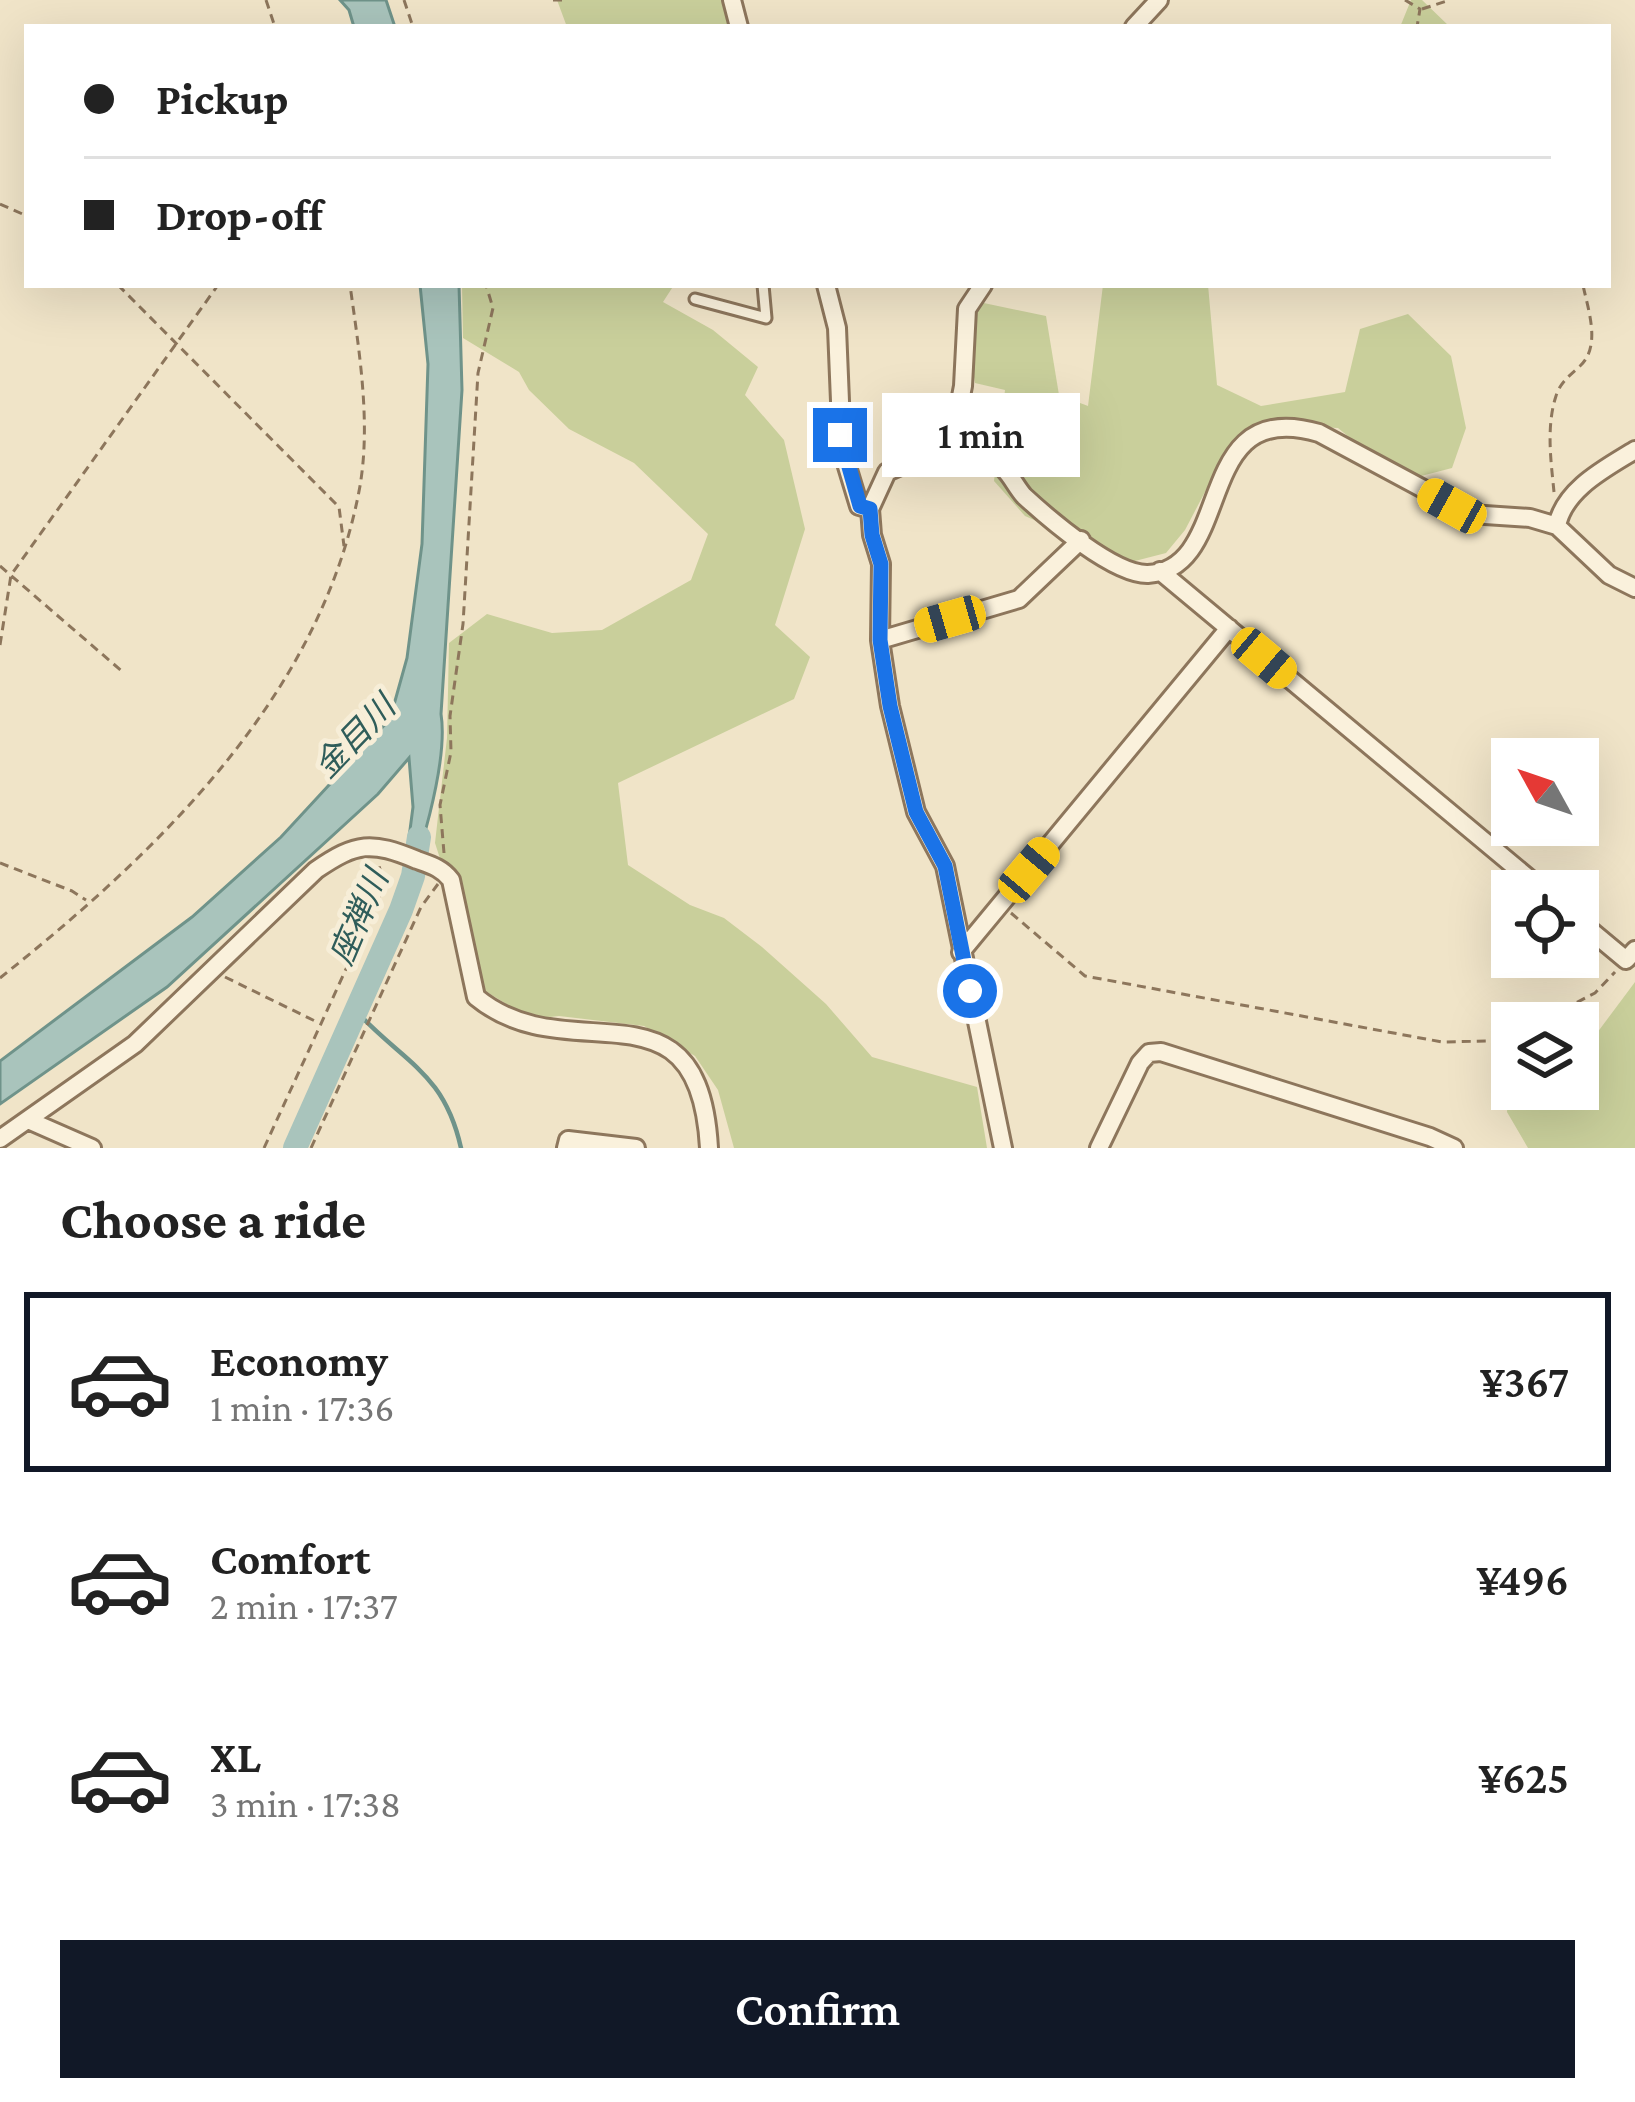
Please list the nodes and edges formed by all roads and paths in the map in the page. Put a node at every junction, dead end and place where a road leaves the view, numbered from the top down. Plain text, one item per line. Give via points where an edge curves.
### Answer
1 (553, 0) edge
2 (562, 0) edge
3 (1159, 0) edge
4 (1405, 0) edge
5 (1450, 0) edge
6 (1420, 9) junction
7 (1138, 24) edge
8 (1418, 24) edge
9 (121, 288) edge
10 (216, 288) edge
11 (350, 288) edge
12 (487, 288) edge
13 (763, 288) edge
14 (827, 288) edge
15 (980, 288) edge
16 (1584, 288) edge
17 (694, 299) dead end
18 (176, 342) junction
19 (952, 443) junction
20 (1635, 450) edge
21 (887, 472) junction
22 (852, 483) junction
23 (870, 509) junction
24 (1559, 518) junction
25 (1081, 540) junction
26 (345, 548) junction
27 (0, 566) edge
28 (1160, 571) junction
29 (11, 574) junction
30 (1635, 588) edge
31 (1229, 628) junction
32 (880, 640) junction
33 (0, 645) edge
34 (124, 673) dead end
35 (379, 847) junction
36 (0, 863) edge
37 (1519, 870) edge
38 (442, 871) junction
39 (88, 902) junction
40 (1001, 904) junction
41 (1599, 934) edge
42 (962, 952) junction
43 (1631, 955) edge
44 (212, 971) junction
45 (0, 978) edge
46 (1578, 1002) edge
47 (321, 1024) junction
48 (1491, 1040) edge
49 (28, 1120) junction
50 (0, 1139) edge
51 (1427, 1143) edge
52 (92, 1148) edge
53 (264, 1148) edge
54 (310, 1148) edge
55 (566, 1148) edge
56 (637, 1148) edge
57 (709, 1148) edge
58 (1004, 1148) edge
59 (1099, 1148) edge
60 (1454, 1148) edge

1 - 2 path
3 - 7 street
4 - 6 path
5 - 6 path
6 - 8 path
9 - 18 path
10 - 18 path
11 - 26 path via 363,444
12 - 38 path via 493,308 478,373 463,624 440,805
13 - 17 lane via 766,319
14 - 22 street
15 - 19 street via 967,309
16 - 24 path via 1589,355 1558,388 1552,420
18 - 26 path via 339,507
18 - 29 path
19 - 21 street
19 - 25 street via 1006,470 1022,494
20 - 24 street via 1595,475
21 - 22 street
21 - 23 street
22 - 23 street via 860,506
23 - 32 street via 881,564
24 - 28 street via 1469,514 1319,433 1277,427 1243,444 1197,540
24 - 30 street via 1609,575
25 - 28 street via 1127,570
25 - 32 street via 1019,598
26 - 39 path via 299,656 242,743
27 - 29 path
28 - 31 street
29 - 33 path
29 - 34 path
31 - 37 street
31 - 40 street
32 - 42 street via 916,812 945,866
35 - 38 street
35 - 44 street via 341,852 316,870
35 - 47 path via 385,884
36 - 39 path
38 - 54 path
38 - 57 street via 451,880 476,998 509,1020 664,1044 698,1081
39 - 45 path
40 - 42 street
40 - 48 path via 1085,976 1442,1042
41 - 43 street
42 - 58 street
43 - 46 path
44 - 47 path
44 - 49 street via 135,1044
47 - 53 path
49 - 50 street
49 - 52 street
51 - 59 street via 1161,1052 1140,1063
51 - 60 street
55 - 56 street via 568,1140

